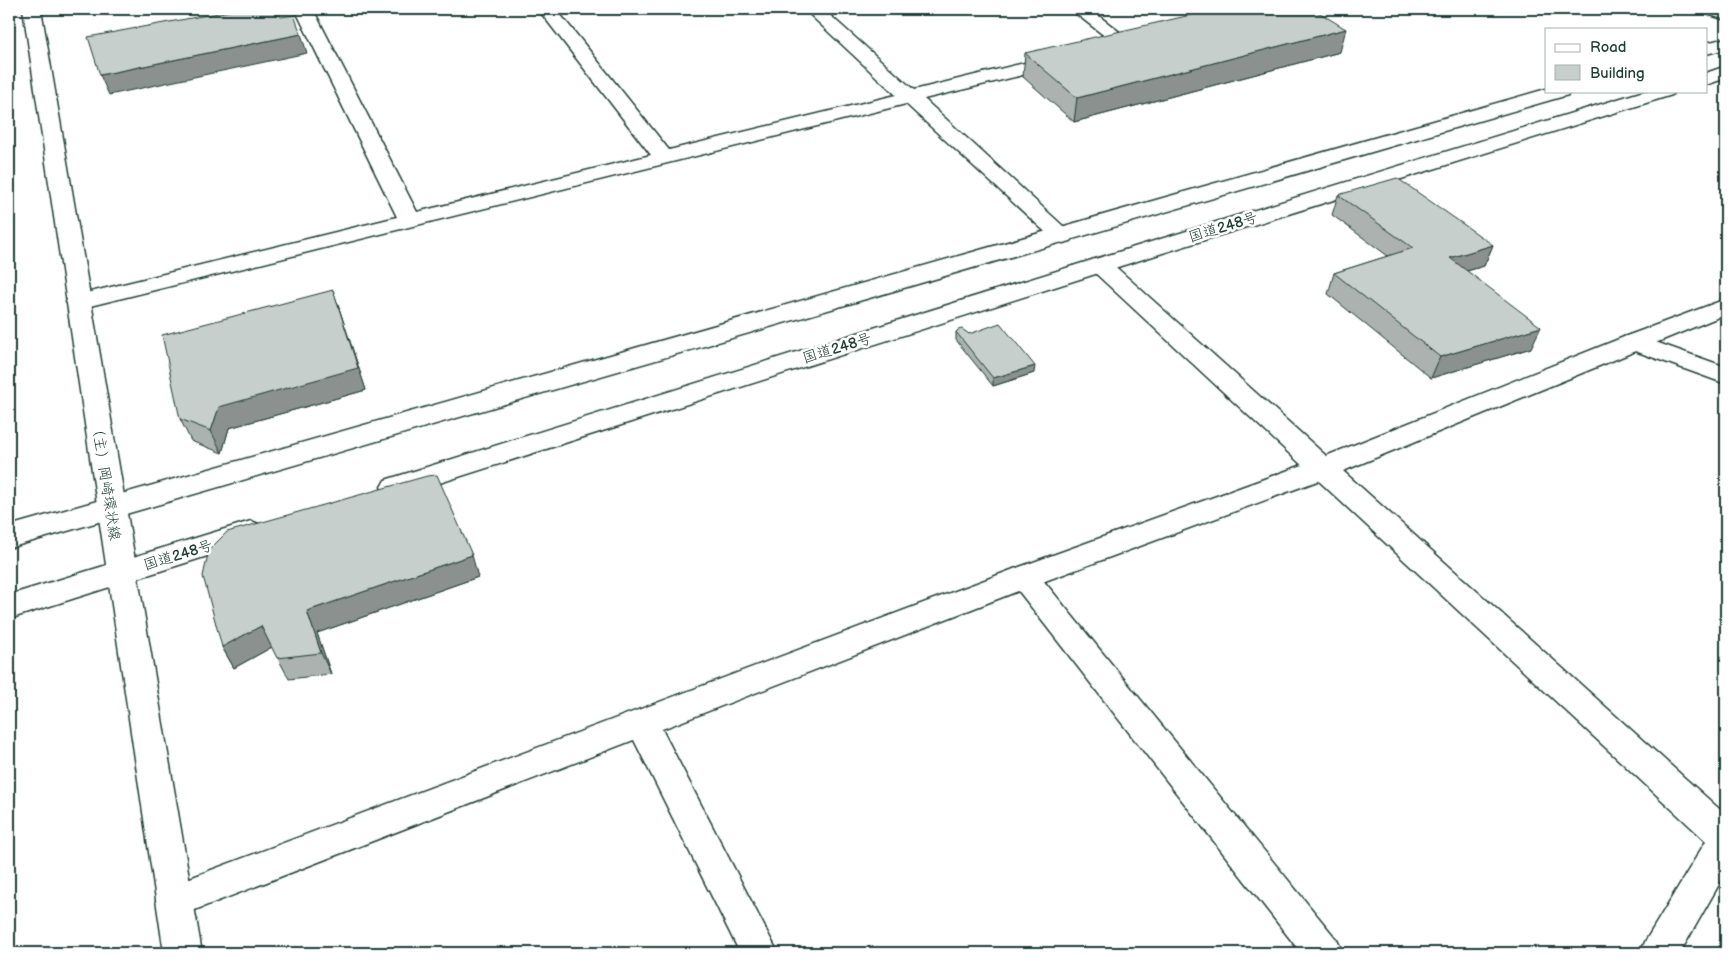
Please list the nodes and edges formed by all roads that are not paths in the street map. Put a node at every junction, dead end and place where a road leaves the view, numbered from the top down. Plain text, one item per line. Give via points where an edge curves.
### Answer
1 (32, 9) edge
2 (304, 9) edge
3 (547, 9) edge
4 (813, 9) edge
5 (1079, 9) edge
6 (1710, 9) edge
7 (1726, 15) edge
8 (1726, 43) edge
9 (1708, 48) edge
10 (1726, 72) edge
11 (1708, 78) edge
12 (1558, 92) edge
13 (1662, 92) edge
14 (910, 96) junction
15 (664, 158) junction
16 (410, 220) junction
17 (1063, 236) junction
18 (1100, 265) junction
19 (78, 302) junction
20 (1726, 306) edge
21 (1633, 342) junction
22 (1726, 376) edge
23 (1322, 469) junction
24 (378, 492) edge
25 (111, 509) junction
26 (273, 525) edge
27 (9, 537) edge
28 (121, 573) junction
29 (1024, 577) junction
30 (9, 607) edge
31 (642, 724) junction
32 (1726, 838) edge
33 (174, 900) junction
34 (183, 953) edge
35 (759, 953) edge
36 (1324, 953) edge
37 (1659, 953) edge

1 - 19 main road, （主）岡崎環状線
2 - 16 main road
3 - 15 main road
4 - 14 main road
5 - 14 main road via 1135,41
6 - 7 main road
8 - 9 main road
10 - 11 main road
12 - 17 main road
13 - 18 main road, 国道248号
14 - 15 main road
14 - 17 main road
15 - 16 main road
16 - 19 main road
17 - 25 main road
18 - 23 main road
18 - 24 main road, 国道248号
19 - 25 main road, （主）岡崎環状線
20 - 21 main road
21 - 22 main road
21 - 23 main road
23 - 29 main road
23 - 32 main road
25 - 27 main road
25 - 28 main road, （主）岡崎環状線
26 - 28 main road, 国道248号
28 - 30 main road, 国道248号
28 - 33 main road, （主）岡崎環状線
29 - 31 main road
29 - 36 main road
31 - 33 main road
31 - 35 main road
32 - 37 main road
33 - 34 main road, （主）岡崎環状線

